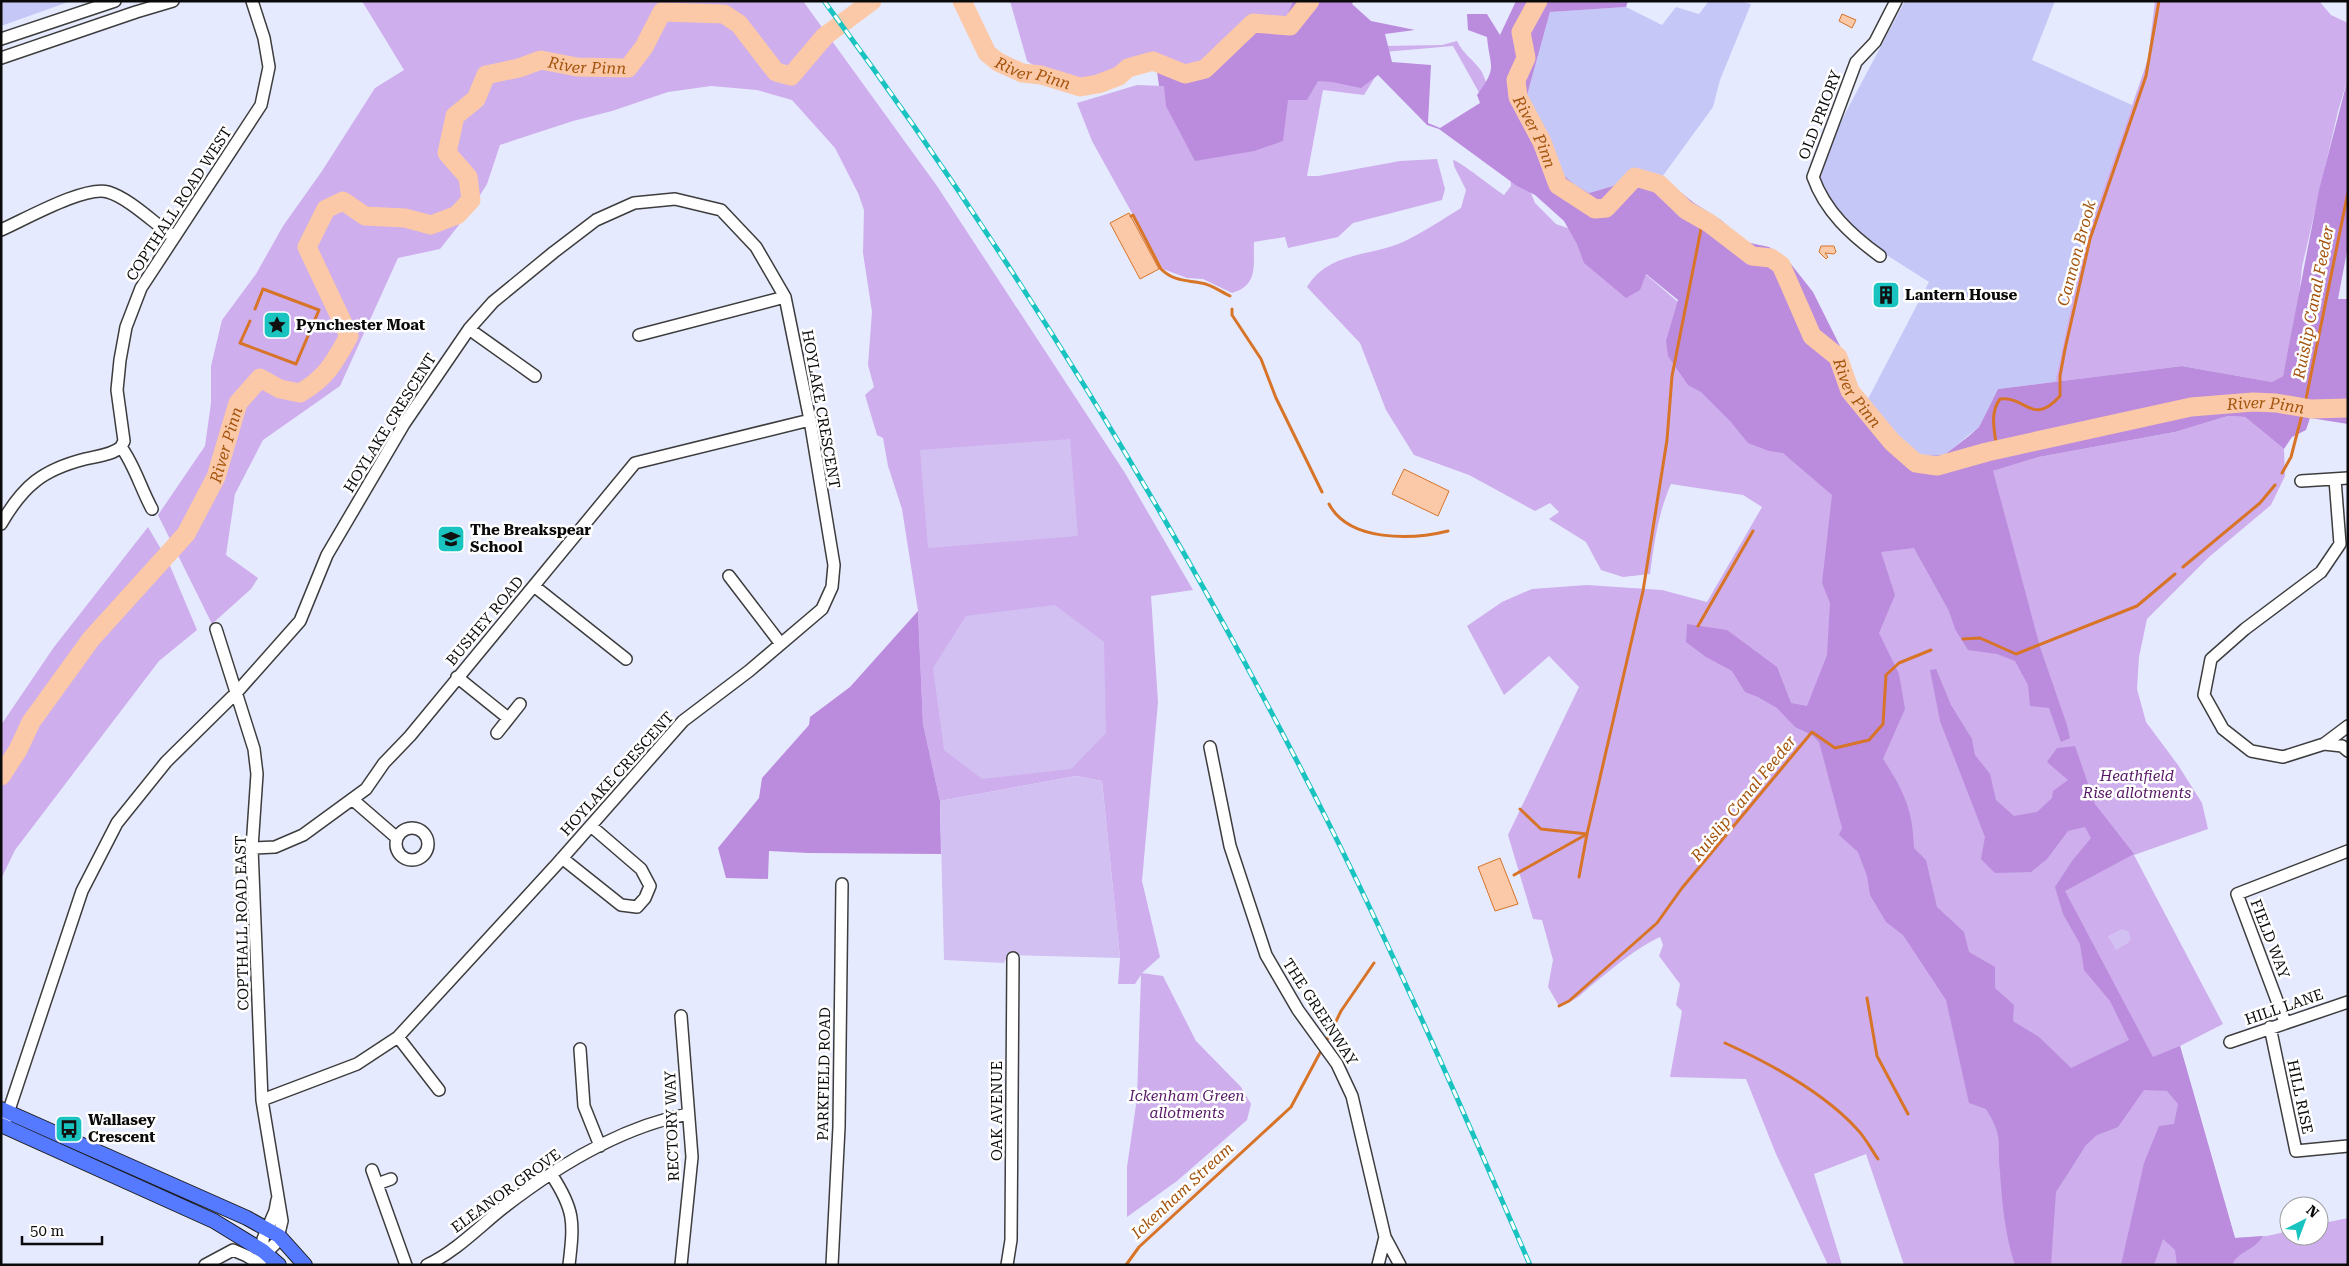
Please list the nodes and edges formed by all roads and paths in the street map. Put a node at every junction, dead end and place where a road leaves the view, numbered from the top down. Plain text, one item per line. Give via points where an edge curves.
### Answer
1 (115, 1) edge
2 (173, 1) edge
3 (252, 1) edge
4 (1896, 1) edge
5 (1, 39) edge
6 (2, 56) edge
7 (1, 230) edge
8 (174, 237) junction
9 (1880, 256) dead end
10 (786, 297) junction
11 (469, 329) junction
12 (640, 336) dead end
13 (534, 376) dead end
14 (810, 420) junction
15 (121, 447) junction
16 (2348, 478) edge
17 (2335, 479) junction
18 (2301, 482) dead end
19 (152, 509) dead end
20 (1, 524) edge
21 (729, 576) dead end
22 (534, 586) junction
23 (216, 629) dead end
24 (781, 644) junction
25 (626, 659) dead end
26 (457, 677) junction
27 (237, 692) junction
28 (520, 704) dead end
29 (508, 718) junction
30 (2348, 726) edge
31 (497, 733) dead end
32 (2324, 744) junction
33 (1210, 747) dead end
34 (2348, 750) edge
35 (352, 799) junction
36 (591, 826) junction
37 (397, 838) dead end
38 (252, 848) junction
39 (2348, 851) edge
40 (562, 858) junction
41 (842, 884) dead end
42 (1013, 958) dead end
43 (2348, 1002) edge
44 (682, 1016) dead end
45 (2286, 1022) junction
46 (2270, 1027) junction
47 (398, 1037) junction
48 (2230, 1042) dead end
49 (580, 1049) dead end
50 (438, 1090) dead end
51 (262, 1100) junction
52 (688, 1114) junction
53 (4, 1118) edge
54 (600, 1146) junction
55 (2348, 1146) edge
56 (372, 1170) dead end
57 (551, 1174) junction
58 (391, 1179) dead end
59 (377, 1184) junction
60 (274, 1232) junction
61 (1385, 1237) junction
62 (260, 1259) edge
63 (205, 1265) edge
64 (280, 1265) edge
65 (305, 1265) edge
66 (406, 1265) edge
67 (427, 1265) edge
68 (569, 1265) edge
69 (681, 1265) edge
70 (832, 1265) edge
71 (1007, 1265) edge
72 (1378, 1265) edge
73 (1400, 1265) edge

1 - 5 street
2 - 6 street
3 - 8 street, COPTHALL ROAD WEST via 269,67 261,105
4 - 9 street, OLD PRIORY via 1875,42 1856,62 1812,176 1833,216
7 - 8 street via 82,193 100,190 119,197
8 - 15 street, COPTHALL ROAD WEST via 141,288 126,327 117,390 124,441
10 - 11 street, HOYLAKE CRESCENT via 756,247 721,210 675,199 634,202 596,220 554,252 493,302
10 - 12 street
10 - 14 street, HOYLAKE CRESCENT
11 - 13 street
11 - 27 street, HOYLAKE CRESCENT via 404,424 327,555 300,621
14 - 22 street, BUSHEY ROAD via 635,462
14 - 24 street, HOYLAKE CRESCENT via 834,565 832,587 822,609
15 - 19 street via 130,458
15 - 20 street via 112,453 57,468 39,478 18,498
16 - 17 street
17 - 18 street
17 - 32 street via 2340,544 2321,572 2245,629 2212,659 2204,695 2223,729 2251,751 2283,757
21 - 24 street
22 - 25 street
22 - 26 street, BUSHEY ROAD
23 - 27 street, COPTHALL ROAD EAST
24 - 36 street, HOYLAKE CRESCENT via 683,721
26 - 29 street
26 - 35 street, BUSHEY ROAD via 366,789
27 - 38 street, COPTHALL ROAD EAST via 254,749 257,774
27 - 53 street via 166,762 113,830 82,891
28 - 29 street
29 - 31 street
30 - 32 street
32 - 34 street
33 - 61 street, THE GREENWAY via 1230,846 1257,930 1266,955 1291,999 1343,1074 1352,1096
35 - 37 street
35 - 38 street, BUSHEY ROAD via 303,835 274,847
36 - 40 street, HOYLAKE CRESCENT
36 - 40 street via 641,869 650,886 641,903 637,907 621,905
38 - 51 street, COPTHALL ROAD EAST
39 - 45 street, FIELD WAY via 2237,894
40 - 47 street, HOYLAKE CRESCENT
41 - 70 street, PARKFIELD ROAD via 839,1127
42 - 71 street, OAK AVENUE via 1011,1240
43 - 45 street, HILL LANE
44 - 52 street, RECTORY WAY
45 - 46 street, HILL LANE
46 - 48 street, HILL LANE
46 - 55 street, HILL RISE via 2296,1151
47 - 50 street
47 - 51 street, HOYLAKE CRESCENT via 357,1064
49 - 54 street via 584,1106
51 - 60 street, COPTHALL ROAD EAST via 276,1191
52 - 54 street, ELEANOR GROVE via 648,1125
52 - 69 street, RECTORY WAY via 691,1179
53 - 60 main road
53 - 62 main road via 214,1220
54 - 57 street, ELEANOR GROVE
56 - 59 street
57 - 67 street, ELEANOR GROVE
57 - 68 street via 566,1198 572,1217
58 - 59 street
59 - 66 street
60 - 62 street, COPTHALL ROAD EAST via 262,1242
60 - 65 main road
61 - 72 street, THE GREENWAY
61 - 73 street, THE GREENWAY
62 - 63 street via 233,1250
62 - 64 main road

